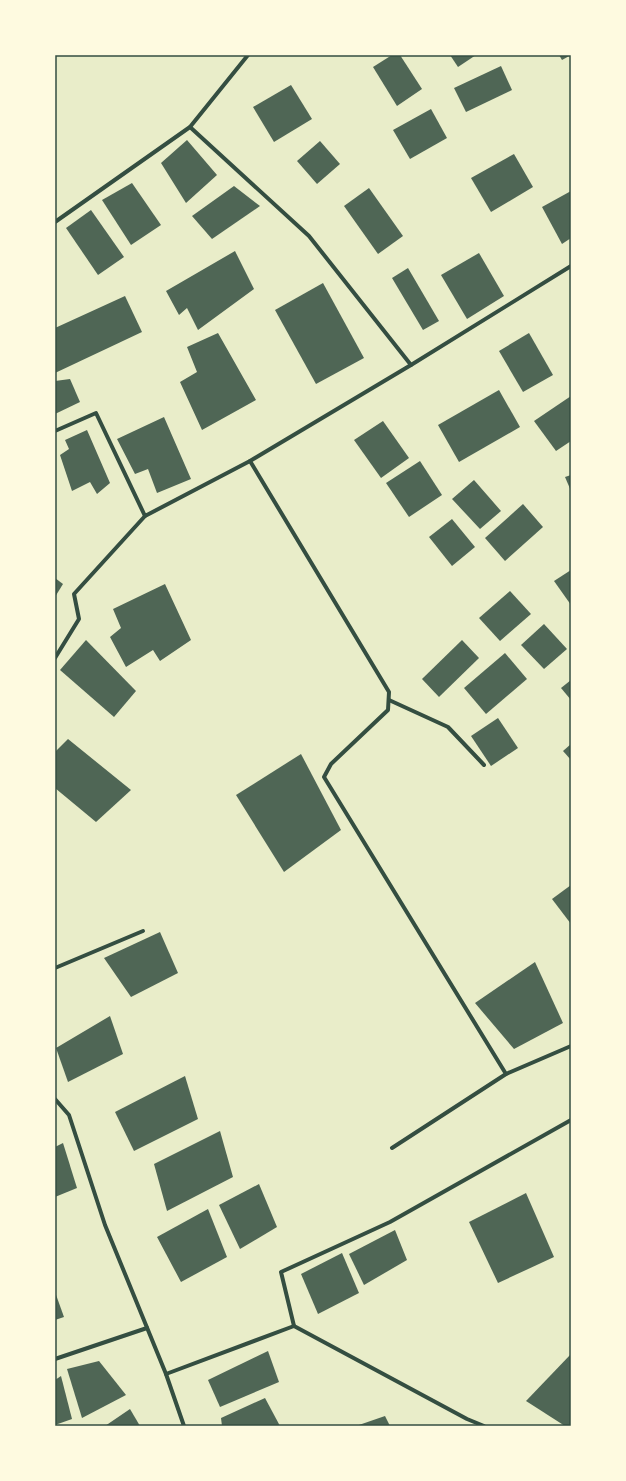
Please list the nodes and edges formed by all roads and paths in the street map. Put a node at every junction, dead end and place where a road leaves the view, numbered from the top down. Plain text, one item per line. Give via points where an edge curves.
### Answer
1 (248, 55) edge
2 (190, 126) junction
3 (55, 222) edge
4 (571, 266) edge
5 (411, 365) junction
6 (55, 431) edge
7 (250, 461) junction
8 (145, 516) junction
9 (55, 658) edge
10 (389, 700) junction
11 (484, 765) dead end
12 (143, 931) dead end
13 (55, 968) edge
14 (571, 1046) edge
15 (506, 1074) junction
16 (55, 1099) edge
17 (571, 1120) edge
18 (392, 1148) dead end
19 (294, 1326) junction
20 (147, 1328) junction
21 (55, 1359) edge
22 (166, 1374) junction
23 (184, 1426) edge
24 (484, 1426) edge

1 - 2 street
2 - 3 street
2 - 5 street via 309,236
4 - 5 street
5 - 7 street
6 - 8 street via 96,413
7 - 8 street
7 - 10 street via 389,692
8 - 9 street via 74,594 79,619
10 - 11 street via 448,727
10 - 15 street via 388,710 332,764 324,777
12 - 13 street
14 - 15 street
15 - 18 street
16 - 20 street via 69,1115 105,1225
17 - 19 street via 390,1222 281,1272
19 - 22 street
19 - 24 street via 466,1419
20 - 21 street
20 - 22 street
22 - 23 street

